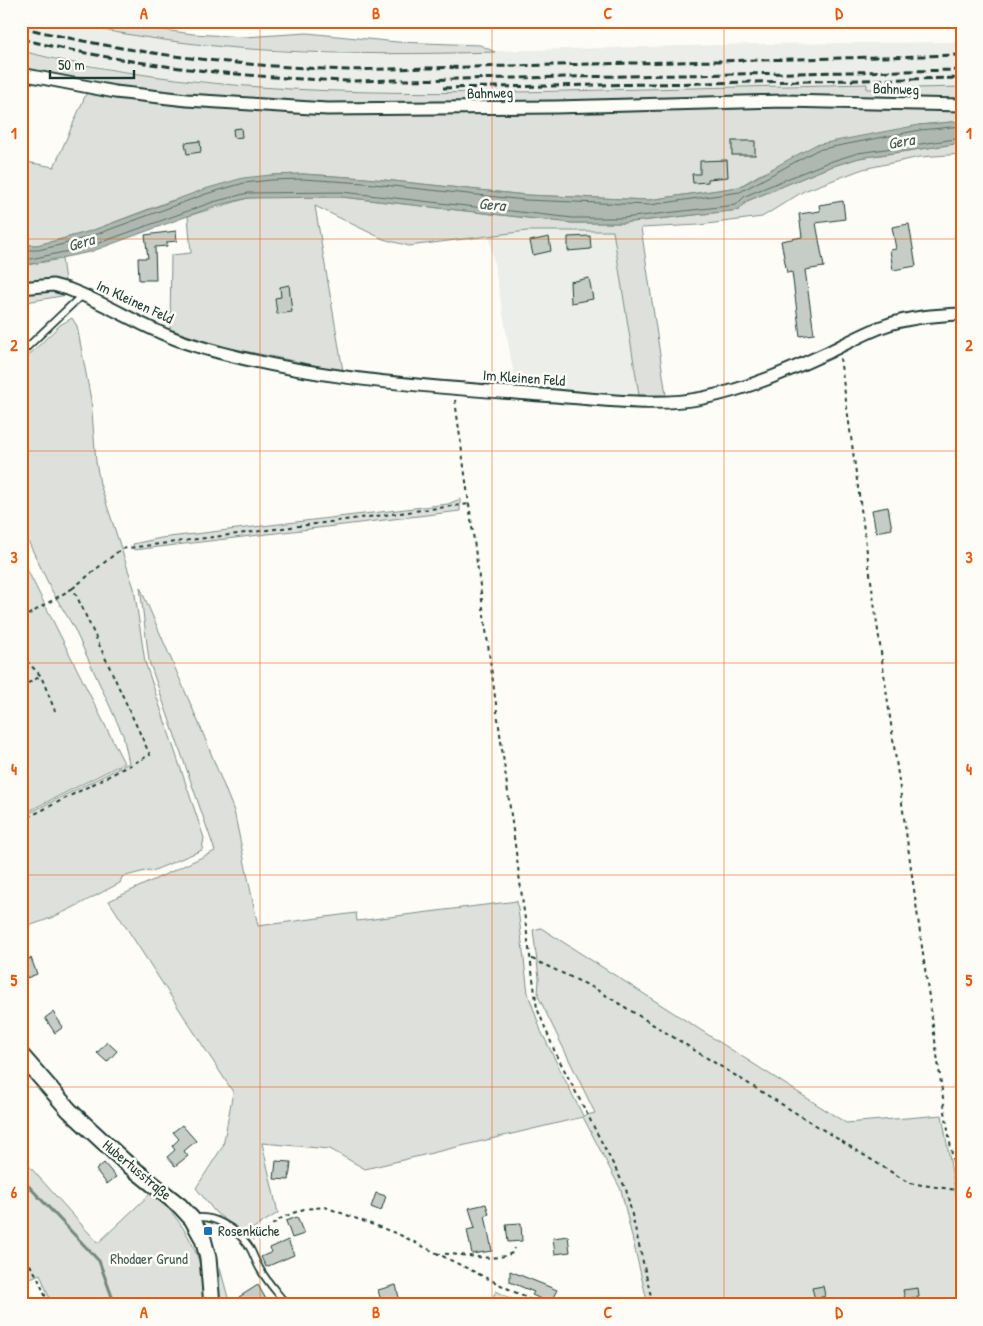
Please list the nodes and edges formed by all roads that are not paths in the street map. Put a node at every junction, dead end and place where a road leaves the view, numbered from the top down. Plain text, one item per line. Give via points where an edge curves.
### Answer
1 (21, 74) edge
2 (962, 105) edge
3 (21, 288) edge
4 (83, 294) junction
5 (962, 314) edge
6 (21, 352) edge
7 (21, 1055) edge
8 (192, 1219) junction
9 (283, 1300) dead end
10 (212, 1305) edge

1 - 2 street, Bahnweg via 115,92 327,109 784,101
3 - 4 street, Im Kleinen Feld via 53,285
4 - 5 street, Im Kleinen Feld via 183,341 213,351 346,377 594,399 690,401 749,387 886,325 916,318
4 - 6 lane
7 - 8 street, Hubertusstraße via 69,1110
8 - 9 lane via 210,1217 231,1229 247,1244 260,1270
8 - 10 street, Hubertusstraße via 203,1239 208,1258

